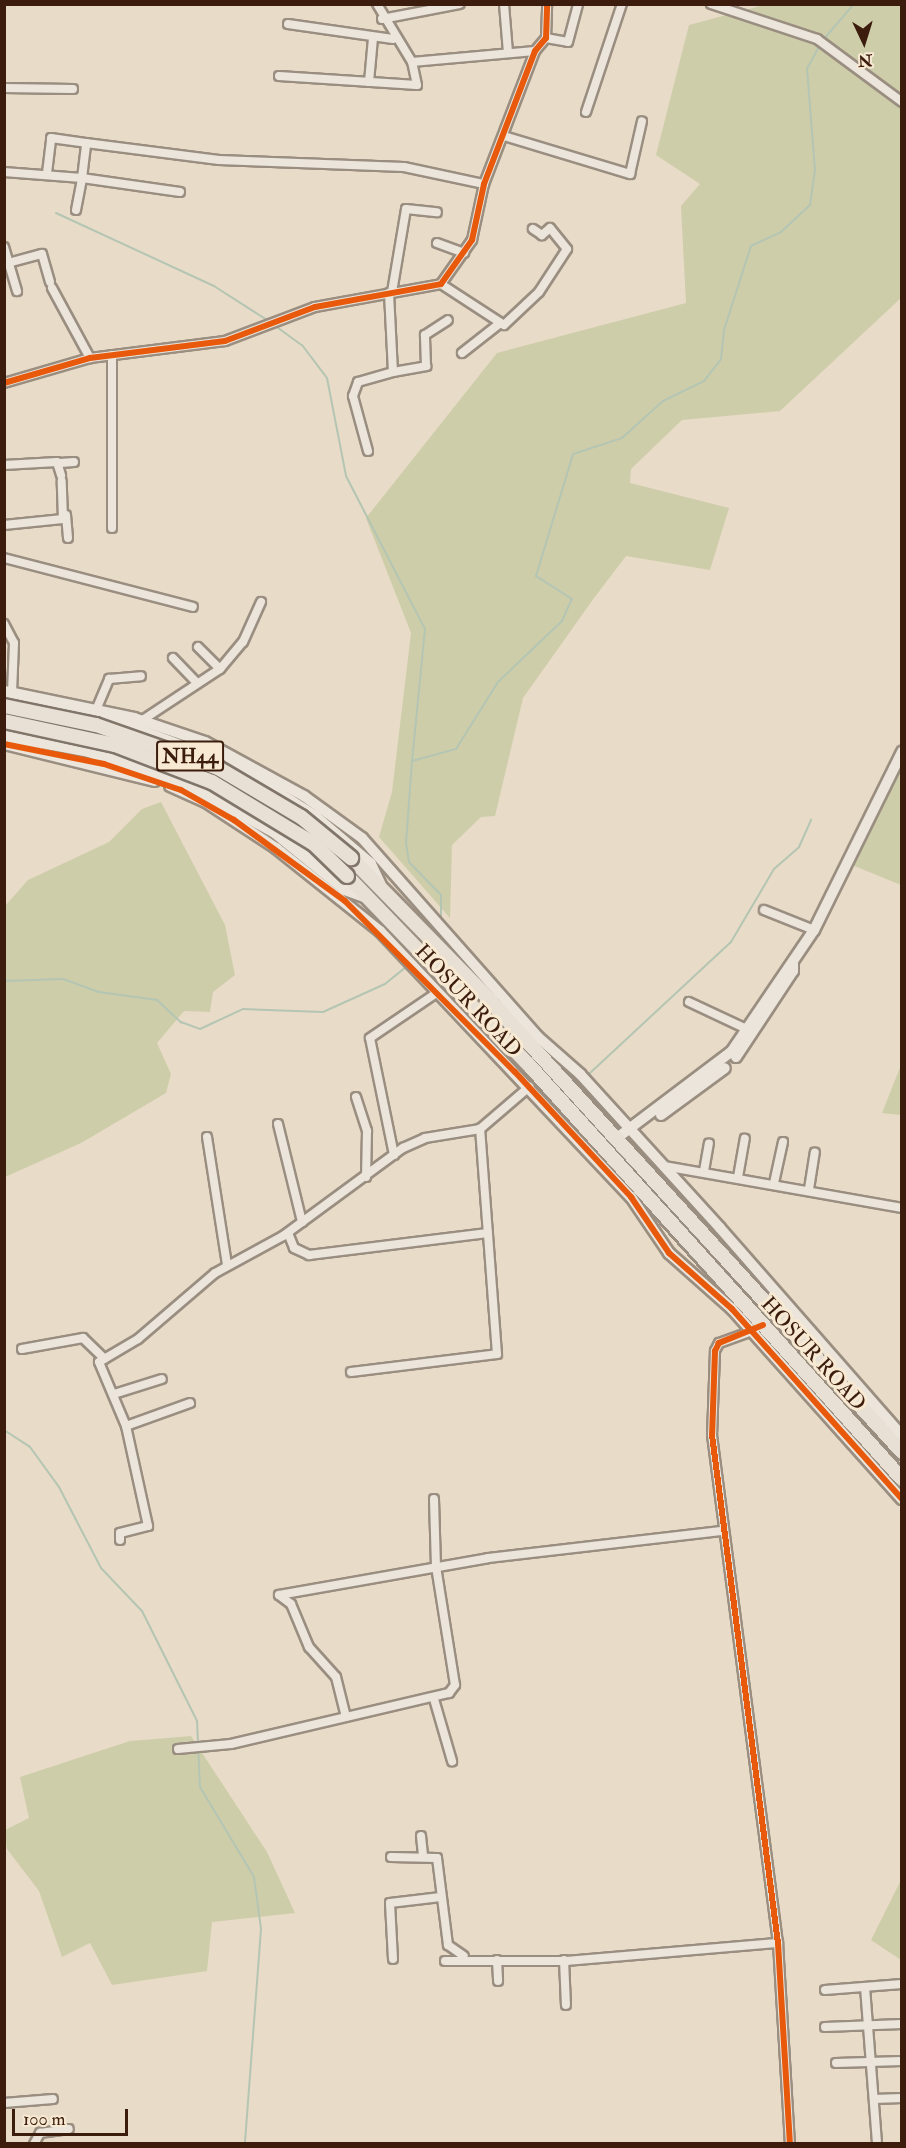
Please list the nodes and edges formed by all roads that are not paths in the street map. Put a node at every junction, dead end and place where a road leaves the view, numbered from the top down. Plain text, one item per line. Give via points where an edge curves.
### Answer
1 (377, 4) edge
2 (460, 4) edge
3 (504, 4) edge
4 (547, 4) edge
5 (578, 4) edge
6 (622, 4) edge
7 (711, 4) edge
8 (382, 20) junction
9 (288, 24) dead end
10 (373, 38) junction
11 (546, 38) junction
12 (393, 39) junction
13 (535, 51) junction
14 (508, 53) junction
15 (412, 62) junction
16 (279, 76) dead end
17 (369, 82) junction
18 (4, 88) edge
19 (73, 89) dead end
20 (902, 102) edge
21 (586, 112) dead end
22 (642, 121) dead end
23 (504, 136) junction
24 (86, 143) junction
25 (4, 172) edge
26 (47, 173) junction
27 (82, 178) junction
28 (484, 184) junction
29 (180, 192) dead end
30 (76, 210) dead end
31 (437, 212) dead end
32 (533, 229) dead end
33 (437, 243) dead end
34 (4, 247) edge
35 (465, 253) junction
36 (8, 263) junction
37 (441, 284) junction
38 (17, 291) dead end
39 (390, 292) junction
40 (448, 320) dead end
41 (499, 324) junction
42 (462, 353) dead end
43 (112, 355) junction
44 (90, 358) junction
45 (393, 372) junction
46 (4, 383) edge
47 (368, 452) dead end
48 (74, 462) dead end
49 (60, 463) junction
50 (4, 465) edge
51 (66, 515) junction
52 (4, 525) edge
53 (112, 528) dead end
54 (68, 538) dead end
55 (4, 558) edge
56 (261, 602) dead end
57 (193, 608) dead end
58 (4, 624) edge
59 (198, 647) dead end
60 (173, 658) dead end
61 (220, 669) junction
62 (141, 676) dead end
63 (197, 683) junction
64 (7, 694) edge
65 (4, 706) edge
66 (95, 713) junction
67 (4, 721) edge
68 (141, 721) junction
69 (4, 735) edge
70 (181, 739) junction
71 (4, 744) edge
72 (86, 751) junction
73 (902, 752) edge
74 (381, 887) junction
75 (370, 899) junction
76 (764, 910) dead end
77 (814, 930) junction
78 (438, 992) junction
79 (689, 1002) dead end
80 (750, 1031) junction
81 (529, 1087) junction
82 (356, 1097) dead end
83 (278, 1124) dead end
84 (480, 1129) junction
85 (630, 1130) junction
86 (207, 1137) dead end
87 (617, 1138) junction
88 (745, 1139) dead end
89 (783, 1142) dead end
90 (709, 1143) dead end
91 (815, 1152) dead end
92 (394, 1155) junction
93 (664, 1166) junction
94 (704, 1171) junction
95 (366, 1177) junction
96 (738, 1177) junction
97 (774, 1183) junction
98 (809, 1189) junction
99 (902, 1208) edge
100 (302, 1222) junction
101 (288, 1233) junction
102 (488, 1233) junction
103 (226, 1265) junction
104 (757, 1328) junction
105 (22, 1348) dead end
106 (105, 1359) junction
107 (351, 1372) dead end
108 (162, 1379) dead end
109 (114, 1394) junction
110 (190, 1403) dead end
111 (126, 1426) junction
112 (902, 1436) edge
113 (902, 1452) edge
114 (902, 1479) edge
115 (902, 1498) edge
116 (434, 1499) dead end
117 (723, 1530) junction
118 (120, 1540) dead end
119 (436, 1568) junction
120 (434, 1699) junction
121 (345, 1717) junction
122 (178, 1749) dead end
123 (452, 1761) dead end
124 (421, 1836) dead end
125 (423, 1854) junction
126 (391, 1857) dead end
127 (441, 1897) junction
128 (778, 1943) junction
129 (393, 1959) dead end
130 (497, 1960) junction
131 (562, 1960) junction
132 (446, 1961) dead end
133 (498, 1981) dead end
134 (902, 1984) edge
135 (865, 1987) junction
136 (825, 1990) dead end
137 (566, 2006) dead end
138 (902, 2024) edge
139 (867, 2025) junction
140 (825, 2026) dead end
141 (902, 2061) edge
142 (870, 2062) junction
143 (836, 2063) dead end
144 (902, 2098) edge
145 (53, 2099) dead end
146 (874, 2099) junction
147 (4, 2103) edge
148 (69, 2129) dead end
149 (34, 2144) edge
150 (790, 2144) edge
151 (877, 2144) edge

1 - 8 street
2 - 8 street
3 - 14 street
4 - 11 street
5 - 11 street via 568,42
6 - 21 street
7 - 20 street via 817,39
8 - 12 street
9 - 10 street
10 - 12 street
10 - 17 street
11 - 13 street
12 - 15 street
13 - 14 street
13 - 23 street
14 - 15 street
15 - 17 street via 417,85
16 - 17 street
18 - 19 street
22 - 23 street via 630,174
23 - 28 street
24 - 26 street via 51,138
24 - 27 street
24 - 28 street via 219,160 404,167
25 - 26 street
26 - 27 street
27 - 29 street
27 - 30 street
28 - 35 street
31 - 39 street via 406,208
32 - 41 street via 542,235 550,228 567,249 539,292 504,325
33 - 35 street
34 - 36 street
35 - 37 street
36 - 38 street
36 - 44 street via 42,254 51,285
37 - 39 street
37 - 41 street
39 - 43 street via 315,307 225,341
39 - 45 street
40 - 45 street via 425,335 426,366
41 - 42 street
43 - 44 street
43 - 53 street
44 - 46 street
45 - 47 street via 354,388
48 - 49 street
49 - 50 street
49 - 51 street
51 - 52 street via 57,521
51 - 54 street
55 - 57 street
56 - 61 street via 243,642
58 - 64 street via 14,643
59 - 61 street
60 - 63 street
61 - 63 street
62 - 66 street via 109,679
63 - 68 street
64 - 66 main road
65 - 74 highway, NH44, bridge via 105,728 218,768 292,811
66 - 68 street
66 - 70 main road
66 - 72 main road
67 - 75 highway, NH44, bridge via 115,745 212,782 314,844
68 - 70 street
69 - 72 main road
70 - 74 main road via 243,771 315,817 370,864
70 - 85 street via 256,768 362,838
71 - 78 street via 104,764 206,802 318,879
72 - 75 main road via 201,791 275,832 345,889
73 - 77 street
74 - 87 highway, HOSUR ROAD / NH44
75 - 104 highway, HOSUR ROAD / NH44 via 430,960
76 - 77 street
77 - 80 street
78 - 81 street
78 - 92 street via 370,1038
79 - 80 street
80 - 85 street via 720,1064
81 - 84 street
81 - 104 street via 631,1197 669,1253
82 - 95 street via 367,1131
83 - 100 street
84 - 92 street via 425,1138
84 - 102 street
85 - 87 street
85 - 93 street
86 - 103 street
87 - 113 highway, HOSUR ROAD / NH44
88 - 96 street
89 - 97 street
90 - 94 street
91 - 98 street
92 - 95 street
93 - 94 street
93 - 112 street
94 - 96 street
95 - 100 street
96 - 97 street
97 - 98 street
98 - 99 street
100 - 101 street
101 - 102 street via 294,1248 309,1255
101 - 103 street
102 - 107 street via 497,1354
103 - 106 street
104 - 114 highway, HOSUR ROAD / NH44
104 - 115 street
104 - 117 street via 719,1343 713,1360 712,1435
105 - 106 street via 83,1338
106 - 109 street via 99,1362
108 - 109 street
109 - 111 street
110 - 111 street
111 - 118 street via 148,1526 120,1533
116 - 119 street
117 - 119 street
117 - 128 street
119 - 120 street via 455,1685
119 - 121 street via 279,1595 291,1604 309,1647 336,1677
120 - 121 street
120 - 123 street
121 - 122 street
124 - 125 street
125 - 126 street
125 - 127 street via 437,1858
127 - 129 street via 391,1902
127 - 131 street via 447,1945 455,1955 555,1954
128 - 131 street
128 - 150 street
130 - 131 street
130 - 132 street
130 - 133 street
131 - 137 street
134 - 135 street
135 - 136 street
135 - 139 street
138 - 139 street
139 - 140 street
139 - 142 street
141 - 142 street
142 - 143 street
142 - 146 street
144 - 146 street
145 - 147 street
146 - 151 street
148 - 149 street via 40,2133

